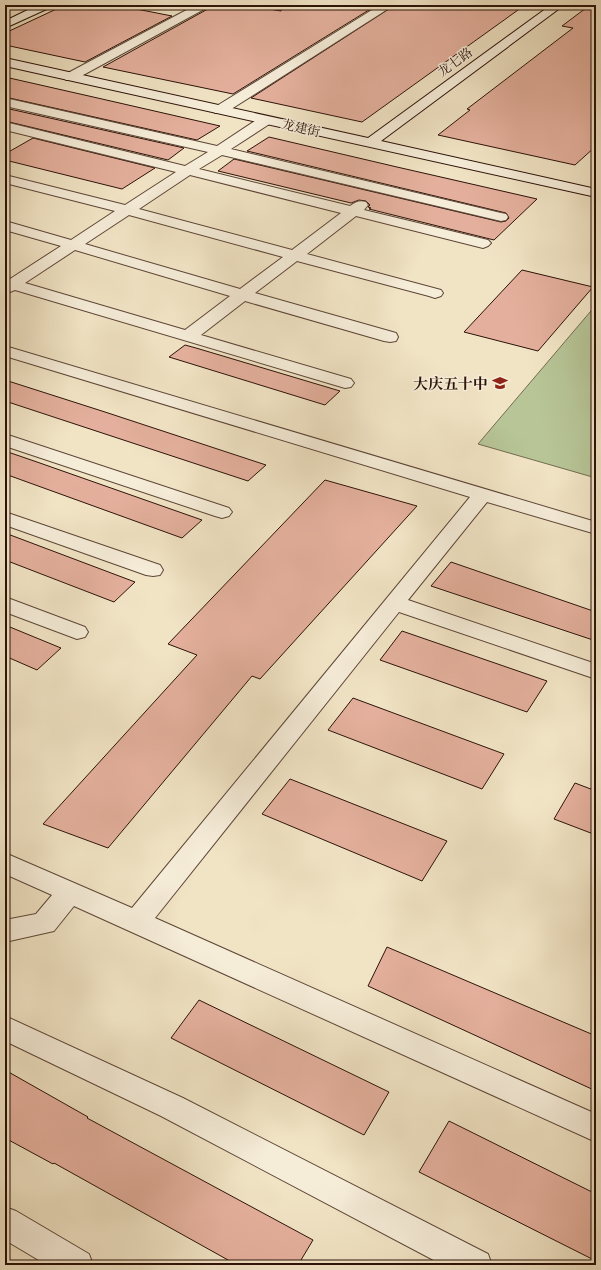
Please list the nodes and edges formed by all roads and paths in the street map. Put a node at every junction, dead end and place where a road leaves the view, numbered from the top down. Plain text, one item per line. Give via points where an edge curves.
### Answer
1 (47, 5) edge
2 (204, 5) edge
3 (388, 5) edge
4 (558, 5) edge
5 (5, 25) edge
6 (5, 62) edge
7 (70, 76) junction
8 (5, 102) edge
9 (220, 110) junction
10 (52, 113) junction
11 (266, 120) junction
12 (5, 126) edge
13 (20, 130) junction
14 (5, 139) edge
15 (370, 143) junction
16 (220, 150) junction
17 (188, 170) junction
18 (5, 179) edge
19 (382, 189) junction
20 (596, 193) edge
21 (127, 210) junction
22 (352, 212) junction
23 (501, 217) dead end
24 (5, 225) edge
25 (73, 244) junction
26 (483, 244) dead end
27 (296, 255) junction
28 (7, 285) edge
29 (435, 293) dead end
30 (243, 295) junction
31 (390, 336) dead end
32 (187, 338) junction
33 (5, 351) edge
34 (345, 383) dead end
35 (5, 440) edge
36 (483, 494) junction
37 (222, 512) dead end
38 (5, 518) edge
39 (596, 528) edge
40 (153, 570) dead end
41 (394, 603) junction
42 (5, 604) edge
43 (77, 632) dead end
44 (596, 672) edge
45 (5, 863) edge
46 (70, 892) junction
47 (136, 922) junction
48 (5, 931) edge
49 (5, 1028) edge
50 (596, 1128) edge
51 (5, 1222) edge
52 (77, 1265) edge
53 (476, 1265) edge

1 - 5 street
2 - 7 street
3 - 9 street
4 - 15 street, 龙七路
6 - 7 street, 龙建街
7 - 9 street, 龙建街
8 - 10 street
9 - 11 street, 龙建街
10 - 13 street
10 - 16 street
11 - 15 street, 龙建街
11 - 16 street
12 - 13 street
13 - 14 street
13 - 17 street
15 - 20 street, 龙建街
16 - 17 street
16 - 19 street
17 - 21 street
17 - 22 street
18 - 21 street
19 - 22 street
19 - 23 street
21 - 25 street
21 - 27 street
22 - 26 street
22 - 27 street
24 - 25 street
25 - 28 street
25 - 30 street
27 - 29 street
27 - 30 street
28 - 32 street
30 - 31 street
30 - 32 street
32 - 34 street
33 - 36 street
35 - 37 street
36 - 39 street
36 - 41 street
38 - 40 street
41 - 44 street
41 - 47 street
42 - 43 street
45 - 46 street
46 - 47 street
46 - 48 street via 44,923
47 - 50 street
49 - 53 street via 172,1107
51 - 52 street

